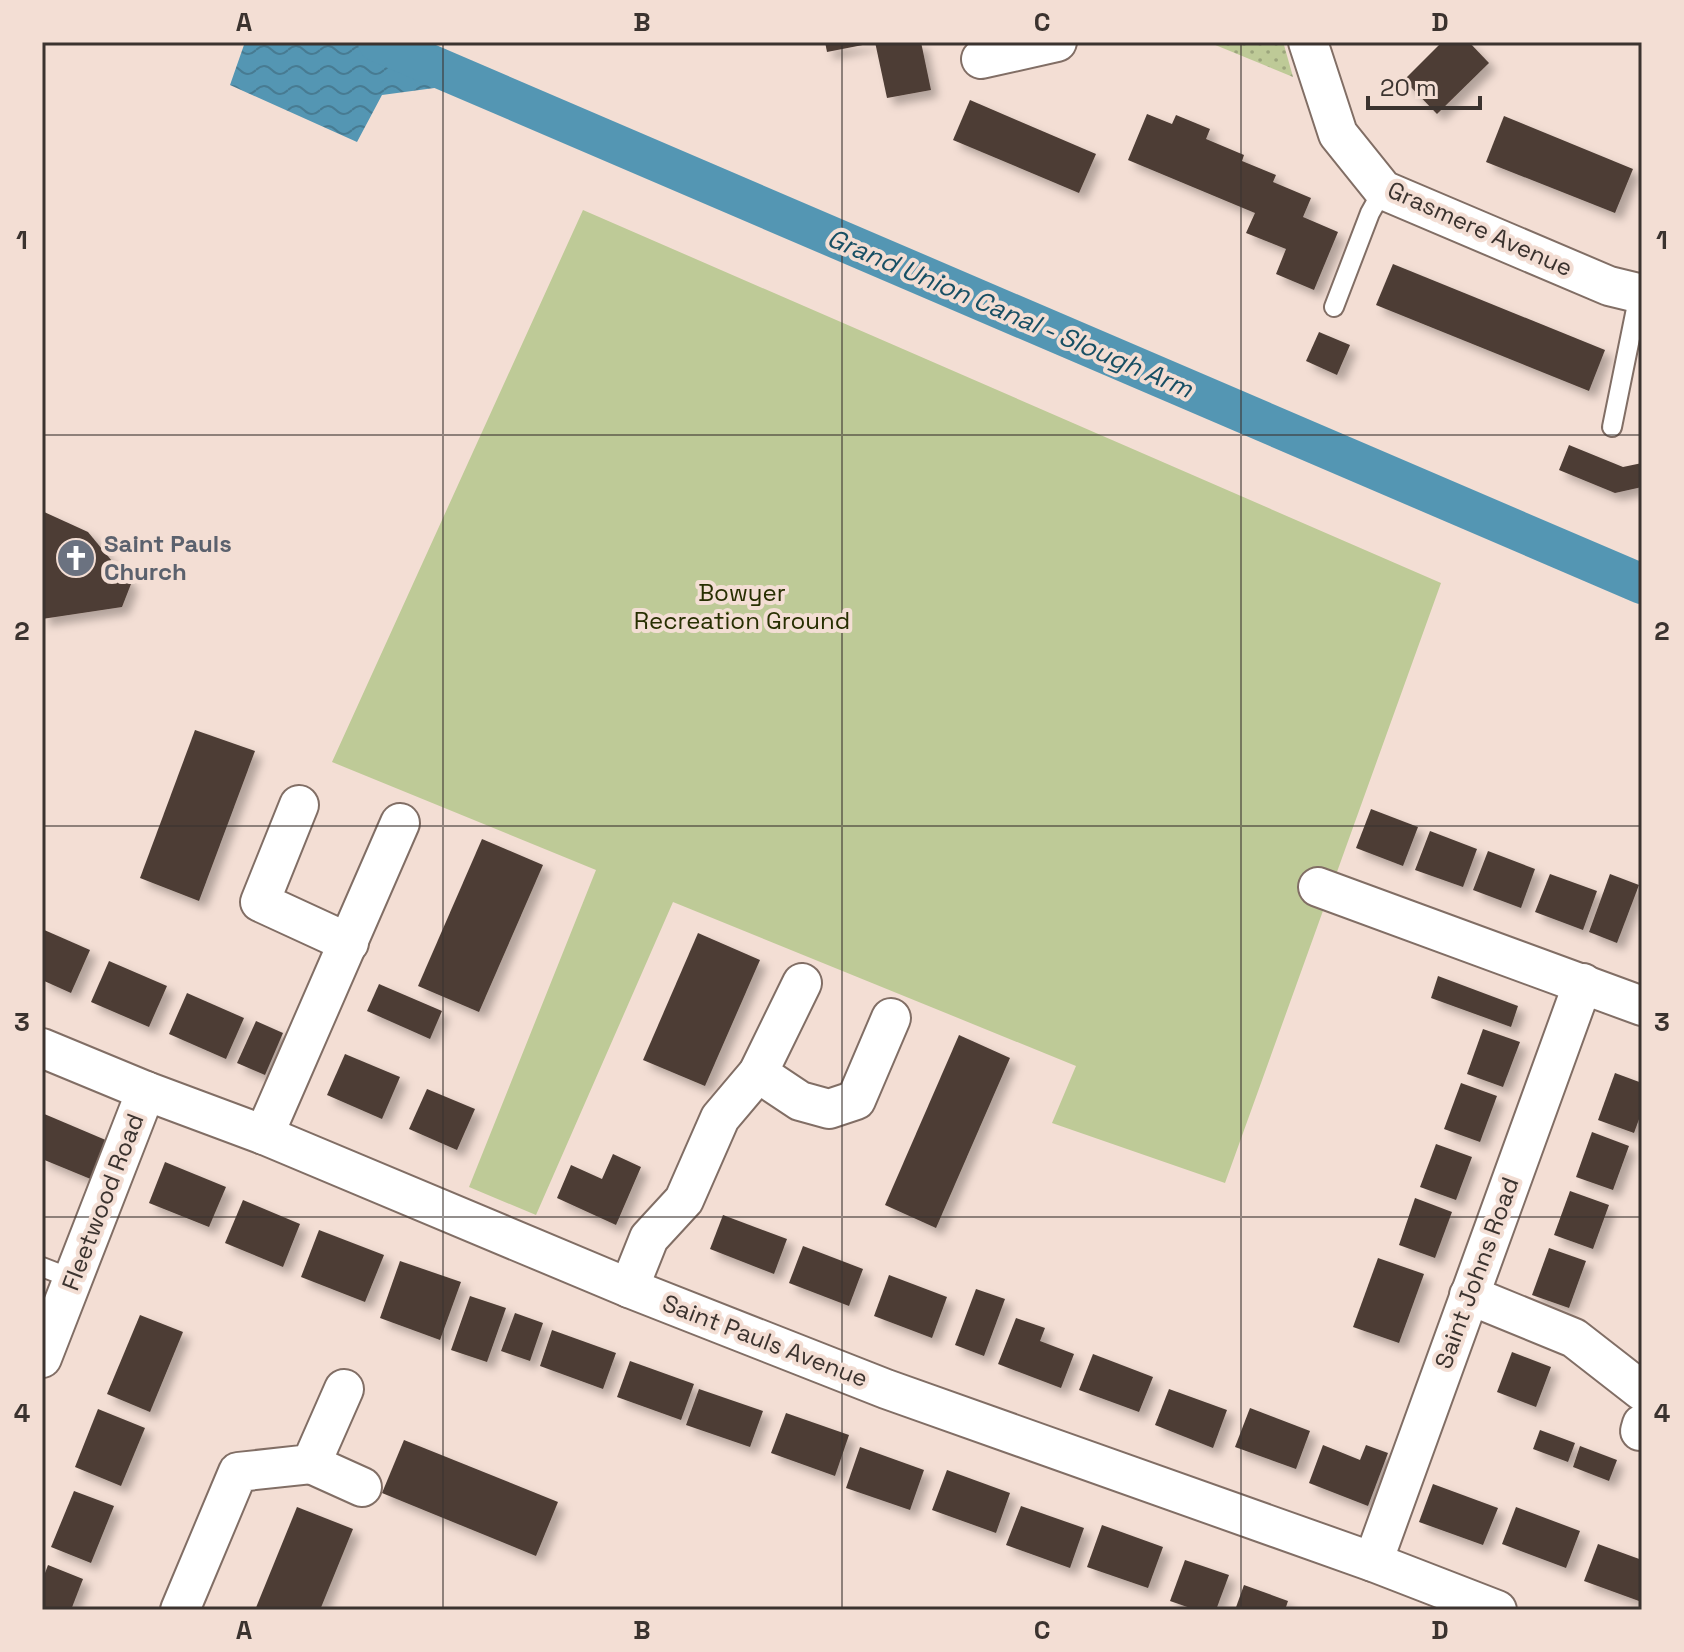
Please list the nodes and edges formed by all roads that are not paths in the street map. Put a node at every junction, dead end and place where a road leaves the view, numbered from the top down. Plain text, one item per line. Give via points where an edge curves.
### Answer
1 (1308, 42) edge
2 (1042, 44) edge
3 (981, 59) dead end
4 (1383, 190) junction
5 (1640, 294) edge
6 (1334, 307) dead end
7 (1612, 427) dead end
8 (299, 805) dead end
9 (400, 823) dead end
10 (1318, 887) dead end
11 (349, 943) junction
12 (802, 983) dead end
13 (1583, 983) junction
14 (1642, 1006) edge
15 (891, 1018) dead end
16 (42, 1048) edge
17 (758, 1073) junction
18 (146, 1091) junction
19 (264, 1135) junction
20 (57, 1273) edge
21 (629, 1288) junction
22 (1469, 1295) junction
23 (42, 1358) edge
24 (344, 1389) dead end
25 (1642, 1391) edge
26 (311, 1464) junction
27 (362, 1487) dead end
28 (1373, 1562) junction
29 (180, 1610) edge
30 (1497, 1610) edge

1 - 4 street, Grasmere Avenue via 1338,134
2 - 3 street
4 - 5 street, Grasmere Avenue via 1609,286
4 - 6 lane
5 - 7 lane
8 - 11 street via 260,902
9 - 11 street
10 - 13 street
11 - 19 street
12 - 17 street
13 - 14 street
13 - 22 street, Saint Johns Road
15 - 17 street via 856,1100 829,1109 800,1101
16 - 18 street, Saint Pauls Avenue
17 - 21 street via 720,1118 684,1200 649,1238
18 - 19 street, Saint Pauls Avenue
18 - 20 street, Fleetwood Road
19 - 21 street, Saint Pauls Avenue
20 - 23 street, Fleetwood Road
21 - 28 street, Saint Pauls Avenue via 886,1389
22 - 25 street via 1574,1338
22 - 28 street, Saint Johns Road
24 - 26 street
26 - 27 street
26 - 29 street via 238,1472
28 - 30 street, Saint Pauls Avenue

